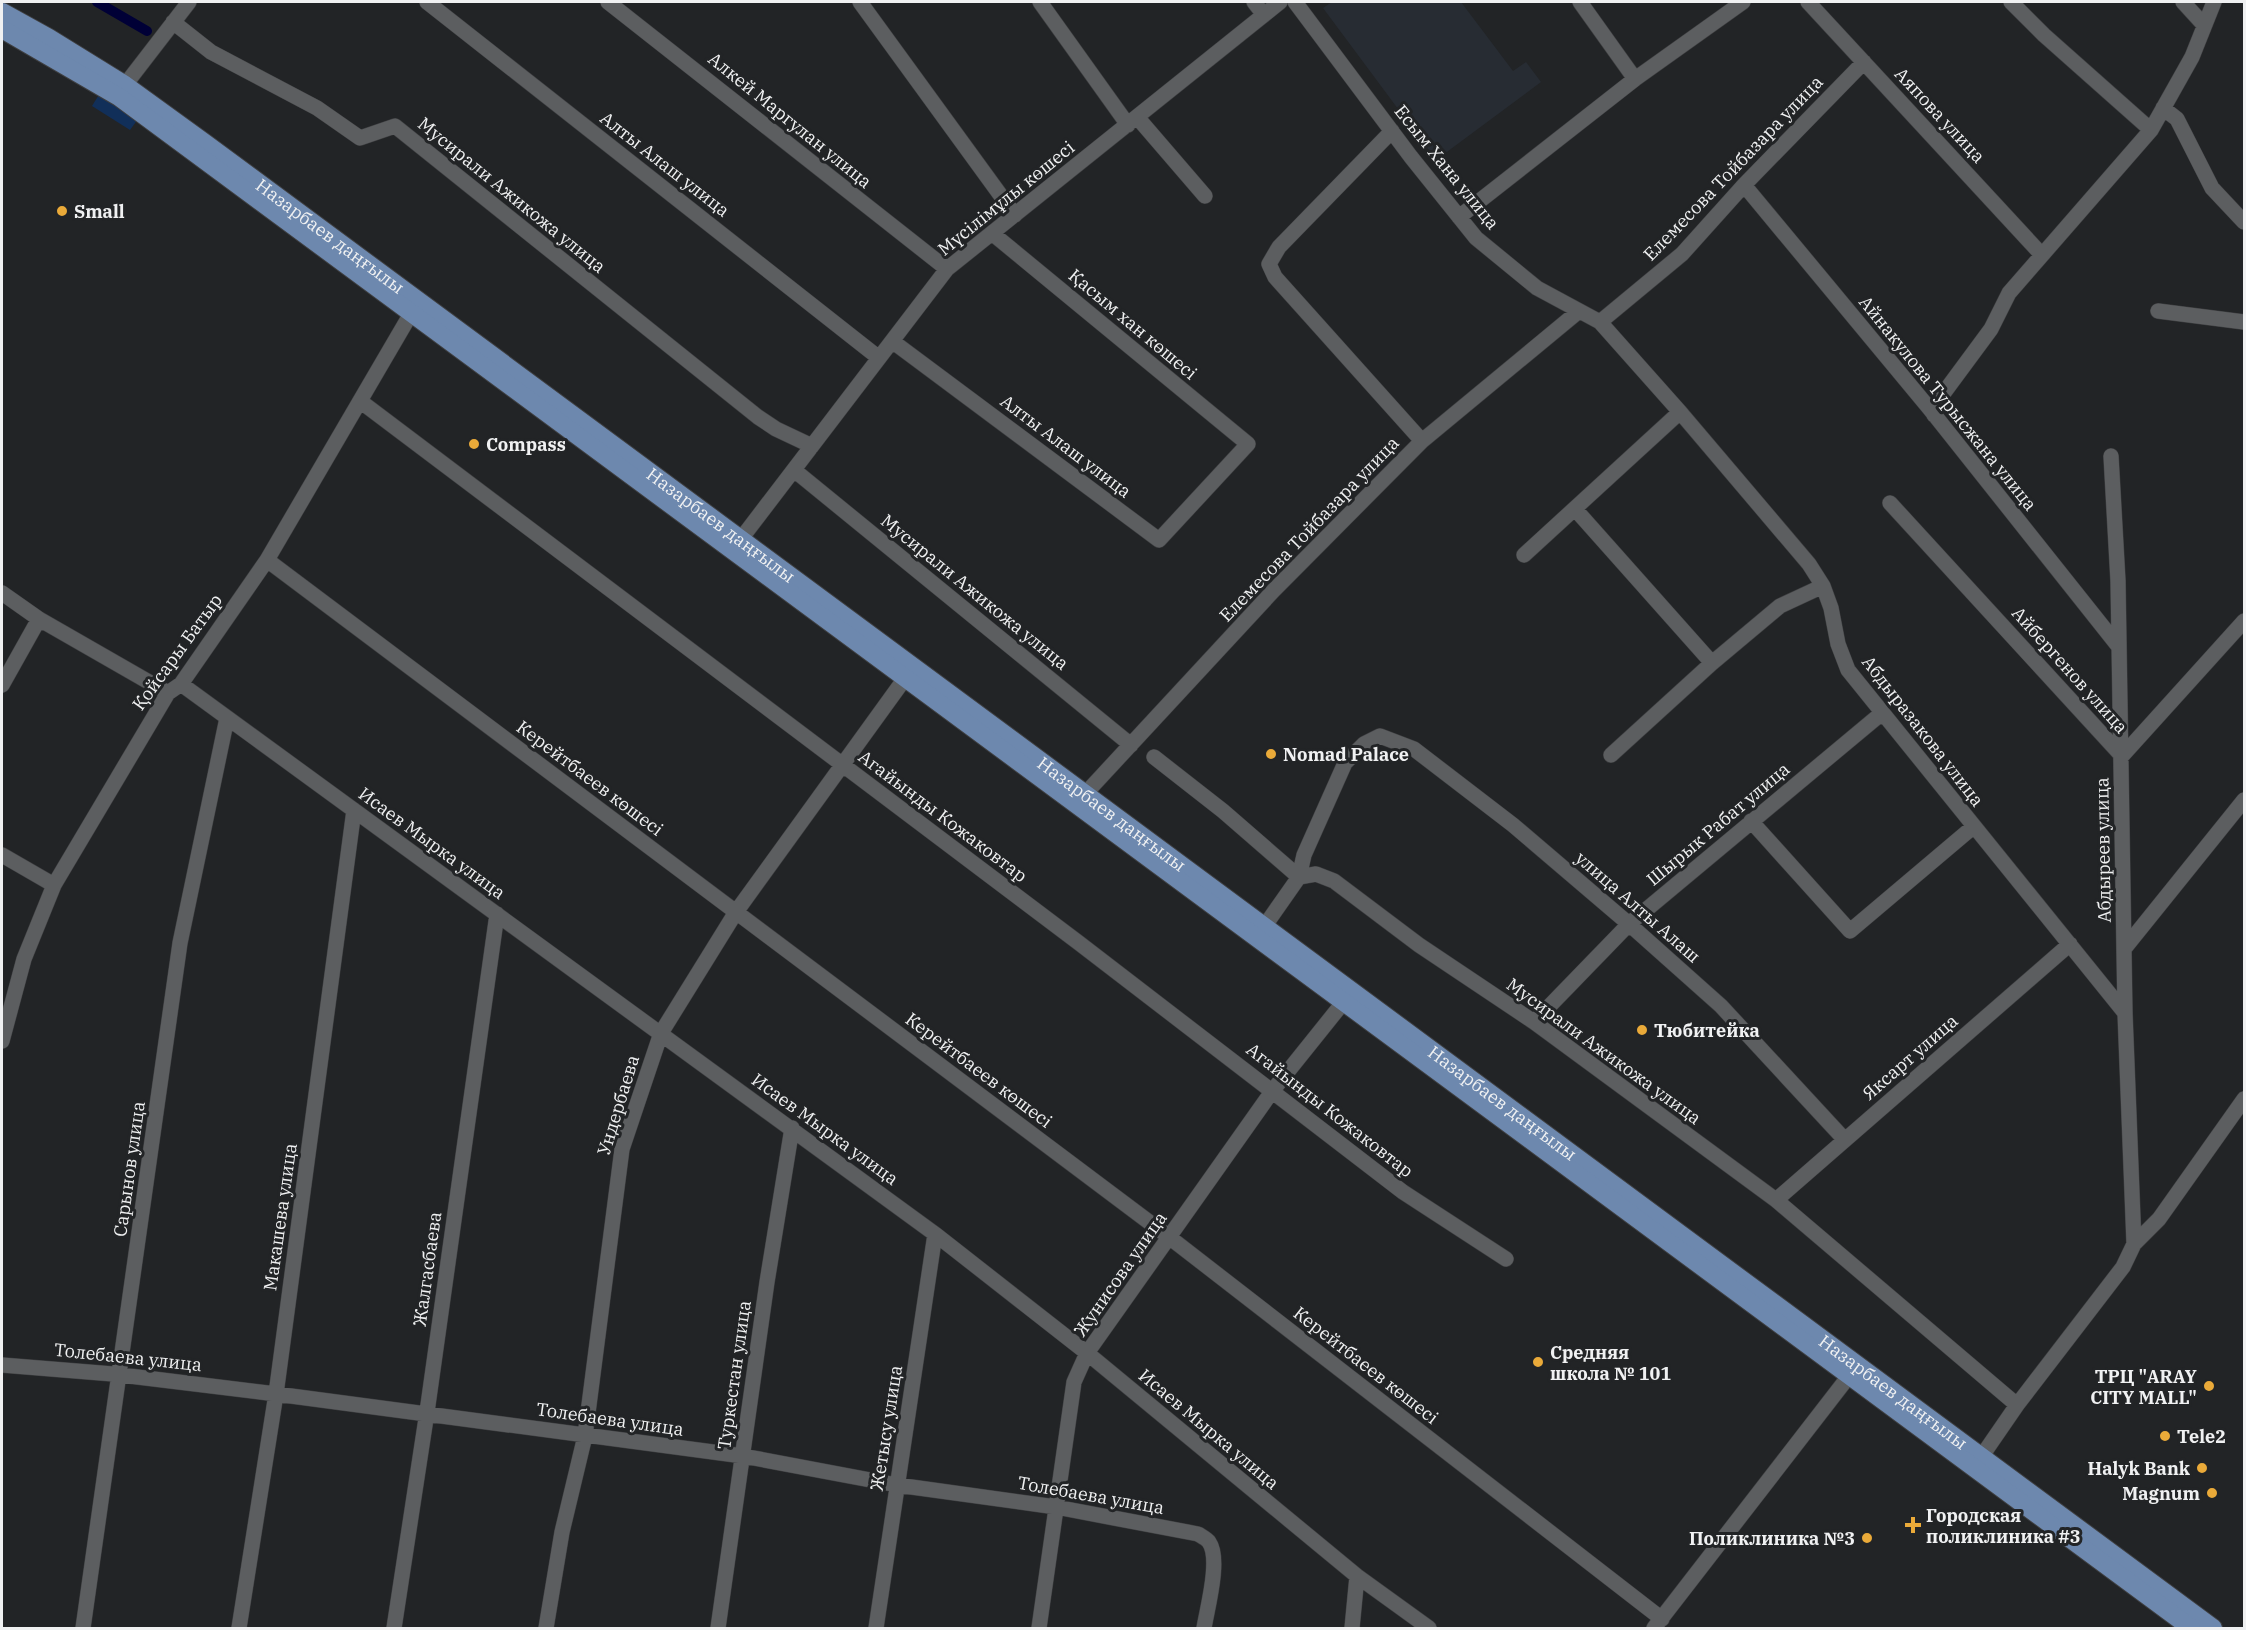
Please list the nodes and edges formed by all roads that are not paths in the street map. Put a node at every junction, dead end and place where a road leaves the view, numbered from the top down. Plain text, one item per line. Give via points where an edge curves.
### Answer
1 (189, 2) edge
2 (427, 2) edge
3 (610, 2) edge
4 (860, 2) edge
5 (1040, 2) edge
6 (1254, 2) edge
7 (1280, 2) edge
8 (1295, 2) edge
9 (1580, 2) edge
10 (1743, 2) edge
11 (1808, 2) edge
12 (2011, 2) edge
13 (2182, 2) edge
14 (2214, 2) edge
15 (2, 12) edge
16 (1264, 15) junction
17 (173, 22) junction
18 (2204, 25) junction
19 (2, 29) edge
20 (1864, 62) junction
21 (1635, 79) junction
22 (125, 84) junction
23 (2163, 108) junction
24 (1132, 121) junction
25 (2151, 130) junction
26 (1392, 131) junction
27 (201, 149) junction
28 (1744, 185) junction
29 (1206, 196) dead end
30 (1015, 215) junction
31 (1459, 217) junction
32 (2244, 222) edge
33 (993, 234) junction
34 (2042, 255) junction
35 (947, 269) junction
36 (414, 308) junction
37 (1579, 310) junction
38 (2158, 310) dead end
39 (1600, 322) junction
40 (2244, 322) edge
41 (892, 341) junction
42 (879, 358) junction
43 (360, 401) junction
44 (1680, 412) junction
45 (1934, 415) junction
46 (1422, 441) junction
47 (812, 446) junction
48 (2111, 456) dead end
49 (794, 470) junction
50 (1890, 503) dead end
51 (1575, 509) junction
52 (1159, 540) joint
53 (736, 545) junction
54 (1524, 555) dead end
55 (267, 560) junction
56 (1822, 586) junction
57 (2, 593) edge
58 (39, 619) junction
59 (2244, 621) edge
60 (2119, 647) junction
61 (1712, 663) junction
62 (909, 673) junction
63 (2, 685) edge
64 (174, 689) junction
65 (1882, 713) junction
66 (227, 718) junction
67 (1131, 744) junction
68 (1611, 755) dead end
69 (2122, 756) junction
70 (1154, 757) dead end
71 (843, 765) junction
72 (1085, 794) junction
73 (2244, 800) edge
74 (354, 810) junction
75 (1750, 821) junction
76 (1973, 827) junction
77 (2, 855) edge
78 (1299, 877) junction
79 (54, 885) junction
80 (736, 912) junction
81 (497, 914) junction
82 (1629, 924) junction
83 (1264, 927) junction
84 (2070, 944) junction
85 (2124, 949) junction
86 (1347, 997) junction
87 (2125, 1014) junction
88 (1534, 1022) junction
89 (662, 1034) junction
90 (2, 1041) edge
91 (1273, 1090) junction
92 (2244, 1099) edge
93 (792, 1128) junction
94 (1845, 1140) junction
95 (1776, 1200) junction
96 (935, 1234) junction
97 (1169, 1238) junction
98 (2134, 1244) junction
99 (1506, 1259) dead end
100 (1087, 1353) junction
101 (2, 1365) edge
102 (120, 1375) junction
103 (1849, 1376) junction
104 (276, 1394) junction
105 (2017, 1405) junction
106 (427, 1412) junction
107 (585, 1436) junction
108 (743, 1456) junction
109 (1977, 1462) junction
110 (897, 1485) junction
111 (1056, 1507) junction
112 (1357, 1576) junction
113 (1658, 1624) edge
114 (83, 1629) edge
115 (239, 1629) edge
116 (394, 1629) edge
117 (546, 1629) edge
118 (718, 1629) edge
119 (876, 1629) edge
120 (1039, 1629) edge
121 (1204, 1629) edge
122 (1352, 1629) edge
123 (1428, 1629) edge
124 (2191, 1629) edge
125 (2213, 1629) edge

1 - 17 street
2 - 42 street, Алты Алаш улица
3 - 35 street, Алкей Маргулан улица
4 - 30 street
5 - 24 street
6 - 16 street
7 - 16 street, Мүсілімұлы көшесі
8 - 26 street, Есым Хана улица
9 - 21 street
10 - 21 street
11 - 20 street, Аяпова улица
12 - 25 street
13 - 18 street
14 - 18 street
15 - 22 main road, Назарбаев даңғылы
16 - 24 street, Мүсілімұлы көшесі
17 - 22 street
17 - 47 street, Мусирали Ажикожа улица via 211,52 317,108 360,138 395,126 758,417
18 - 23 street via 2192,57
19 - 27 main road, Назарбаев даңғылы
20 - 28 street, Елемесова Тойбазара улица
20 - 34 street, Аяпова улица
21 - 31 street
22 - 27 main road, Назарбаев даңғылы
23 - 25 street
23 - 32 street via 2176,119 2212,188
24 - 29 street
24 - 30 street, Мүсілімұлы көшесі
25 - 34 street
26 - 31 street, Есым Хана улица
26 - 46 street via 1279,247 1269,264 1275,277
27 - 36 main road, Назарбаев даңғылы
28 - 39 street, Елемесова Тойбазара улица via 1682,254
28 - 45 street, Айнакулова Турысжана улица
30 - 33 street, Мүсілімұлы көшесі
31 - 37 street, Есым Хана улица via 1476,238 1537,288
33 - 35 street, Мүсілімұлы көшесі
33 - 52 street, Қасым хан көшесі via 1248,444
34 - 45 street via 2008,293 1991,329 1940,398
35 - 41 street, Мүсілімұлы көшесі
36 - 43 street, Қойсары Батыр
36 - 53 main road, Назарбаев даңғылы
37 - 39 street, Есым Хана улица
37 - 46 street, Елемесова Тойбазара улица
38 - 40 street
39 - 44 street, Абдыразакова улица
41 - 42 street, Мүсілімұлы көшесі
41 - 52 street, Алты Алаш улица
42 - 47 street, Мүсілімұлы көшесі
43 - 55 street, Қойсары Батыр
43 - 71 street, Агайынды Кожаковтар
44 - 51 street
44 - 56 street, Абдыразакова улица via 1809,564
45 - 60 street, Айнакулова Турысжана улица
46 - 67 street, Елемесова Тойбазара улица via 1274,590
47 - 49 street, Мүсілімұлы көшесі
48 - 60 street, Абдыреев улица
49 - 53 street, Мүсілімұлы көшесі
49 - 67 street, Мусирали Ажикожа улица
50 - 69 street, Айбергенов улица
51 - 54 street
51 - 61 street
53 - 62 main road, Назарбаев даңғылы
55 - 64 street, Қойсары Батыр
55 - 80 street, Керейтбаеев көшесі
56 - 61 street via 1780,606
56 - 65 street, Абдыразакова улица via 1848,670
57 - 58 street, Исаев Мырка улица
58 - 63 street
58 - 64 street, Исаев Мырка улица
59 - 69 street, Айбергенов улица
60 - 69 street, Абдыреев улица
61 - 68 street
62 - 71 street, Ундербаева
62 - 72 main road, Назарбаев даңғылы
62 - 86 main road, Назарбаев даңғылы
64 - 66 street, Исаев Мырка улица
64 - 79 street, Қойсары Батыр
65 - 75 street, Шырык Рабат улица
65 - 76 street, Абдыразакова улица
66 - 74 street, Исаев Мырка улица
66 - 102 street, Сарынов улица via 180,943
67 - 72 street, Елемесова Тойбазара улица
69 - 85 street, Абдыреев улица
70 - 78 street
71 - 80 street, Ундербаева
71 - 91 street, Агайынды Кожаковтар
72 - 83 main road, Назарбаев даңғылы
73 - 85 street
74 - 81 street, Исаев Мырка улица
74 - 104 street, Макашева улица
75 - 76 street via 1851,931
75 - 82 street, Шырык Рабат улица
76 - 84 street, Абдыразакова улица
77 - 79 street
78 - 82 street, улица Алты Алаш via 1304,855 1345,763 1364,744 1380,736 1414,749 1513,825
78 - 83 street
78 - 88 street, Мусирали Ажикожа улица via 1316,874 1334,881 1419,945
79 - 90 street, Қойсары Батыр via 24,959
80 - 89 street, Ундербаева
80 - 97 street, Керейтбаеев көшесі
81 - 89 street, Исаев Мырка улица
81 - 106 street, Жалгасбаева
82 - 88 street, Шырык Рабат улица
82 - 94 street, улица Алты Алаш via 1721,1006
83 - 86 main road, Назарбаев даңғылы
84 - 87 street, Абдыразакова улица
84 - 94 street, Яксарт улица
85 - 87 street, Абдыреев улица
86 - 91 street, Жунисова улица
86 - 103 main road, Назарбаев даңғылы
86 - 109 main road, Назарбаев даңғылы
87 - 98 street, Абдыреев улица
88 - 95 street, Мусирали Ажикожа улица
89 - 93 street, Исаев Мырка улица
89 - 107 street, Ундербаева via 622,1149
91 - 97 street, Жунисова улица
91 - 99 street, Агайынды Кожаковтар via 1403,1192
92 - 98 street via 2159,1219
93 - 96 street, Исаев Мырка улица
93 - 108 street, Туркестан улица
94 - 95 street, Яксарт улица
95 - 105 street, Мусирали Ажикожа улица
96 - 100 street, Исаев Мырка улица
96 - 110 street, Жетысу улица
97 - 100 street, Жунисова улица
97 - 113 street, Керейтбаеев көшесі
98 - 105 street via 2123,1267
100 - 111 street, Жунисова улица via 1074,1382
100 - 112 street, Исаев Мырка улица
101 - 102 street, Толебаева улица
102 - 104 street, Толебаева улица
102 - 114 street, Сарынов улица
103 - 109 main road, Назарбаев даңғылы
103 - 113 street
104 - 106 street, Толебаева улица
104 - 115 street, Макашева улица
105 - 109 street
106 - 107 street, Толебаева улица
106 - 116 street, Жалгасбаева
107 - 108 street, Толебаева улица
107 - 117 street, Ундербаева via 562,1532
108 - 110 street, Толебаева улица
108 - 118 street, Туркестан улица
109 - 124 main road, Назарбаев даңғылы
109 - 125 main road, Назарбаев даңғылы
110 - 111 street, Толебаева улица
110 - 119 street, Жетысу улица
111 - 120 street, Жунисова улица
111 - 121 street, Толебаева улица via 1198,1534 1208,1541 1214,1564
112 - 122 street
112 - 123 street, Исаев Мырка улица

